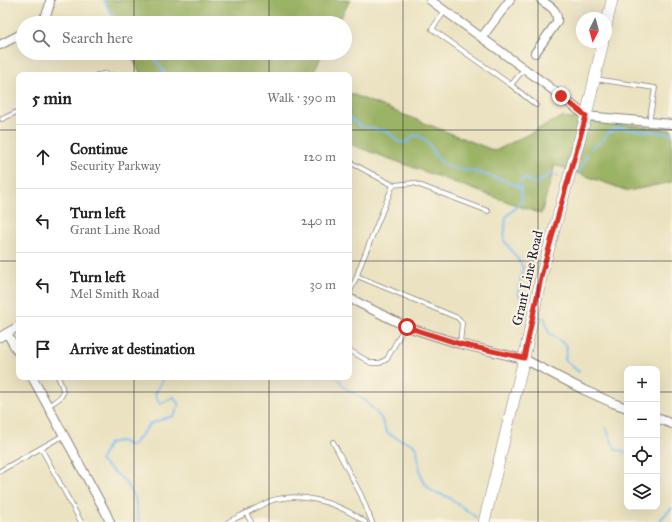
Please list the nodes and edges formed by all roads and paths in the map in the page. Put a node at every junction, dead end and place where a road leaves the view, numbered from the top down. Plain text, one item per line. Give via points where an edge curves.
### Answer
1 (50, 0) edge
2 (430, 0) edge
3 (510, 0) edge
4 (541, 0) edge
5 (612, 0) edge
6 (445, 11) junction
7 (609, 12) edge
8 (45, 16) edge
9 (16, 37) edge
10 (482, 37) junction
11 (0, 45) edge
12 (602, 48) edge
13 (535, 53) dead end
14 (524, 69) junction
15 (595, 79) junction
16 (511, 85) junction
17 (536, 105) dead end
18 (16, 112) edge
19 (586, 116) junction
20 (2, 120) dead end
21 (649, 122) junction
22 (672, 124) edge
23 (352, 163) edge
24 (393, 185) junction
25 (488, 212) dead end
26 (357, 276) junction
27 (352, 287) edge
28 (352, 300) edge
29 (405, 326) junction
30 (16, 328) edge
31 (4, 335) edge
32 (460, 344) junction
33 (16, 350) edge
34 (352, 352) edge
35 (524, 358) junction
36 (34, 380) edge
37 (60, 380) edge
38 (48, 406) junction
39 (624, 407) edge
40 (660, 419) edge
41 (672, 424) edge
42 (64, 435) junction
43 (333, 442) dead end
44 (41, 448) junction
45 (0, 471) edge
46 (246, 513) junction
47 (81, 522) edge
48 (110, 522) edge
49 (228, 522) edge
50 (250, 522) edge
51 (364, 522) edge
52 (372, 522) edge
53 (484, 522) edge

1 - 8 street
2 - 6 street
3 - 10 street
4 - 13 street via 556,11 558,16 557,22
5 - 7 main road
6 - 10 street
6 - 16 lane via 432,29
9 - 11 street
10 - 14 street
12 - 15 main road, Grant Line Road
14 - 16 lane
14 - 19 street
15 - 19 main road, Grant Line Road
15 - 21 lane via 655,88
16 - 17 lane
18 - 20 lane
19 - 21 street
19 - 35 main road, Grant Line Road via 542,273
21 - 22 street
23 - 24 lane
24 - 25 lane via 414,182
24 - 26 lane
26 - 27 lane
26 - 32 lane via 458,318 462,324
28 - 29 street
29 - 32 street
29 - 34 lane via 387,359 380,363 371,362
30 - 31 street
31 - 33 street
32 - 35 street
35 - 39 street via 584,390
35 - 53 main road, Grant Line Road
36 - 38 street
37 - 38 lane via 64,391 61,397
38 - 42 street
40 - 41 street
42 - 44 lane
42 - 48 street
43 - 52 lane
44 - 45 lane
44 - 47 lane
46 - 49 lane
46 - 50 lane
46 - 51 lane via 278,499 299,498 332,504

